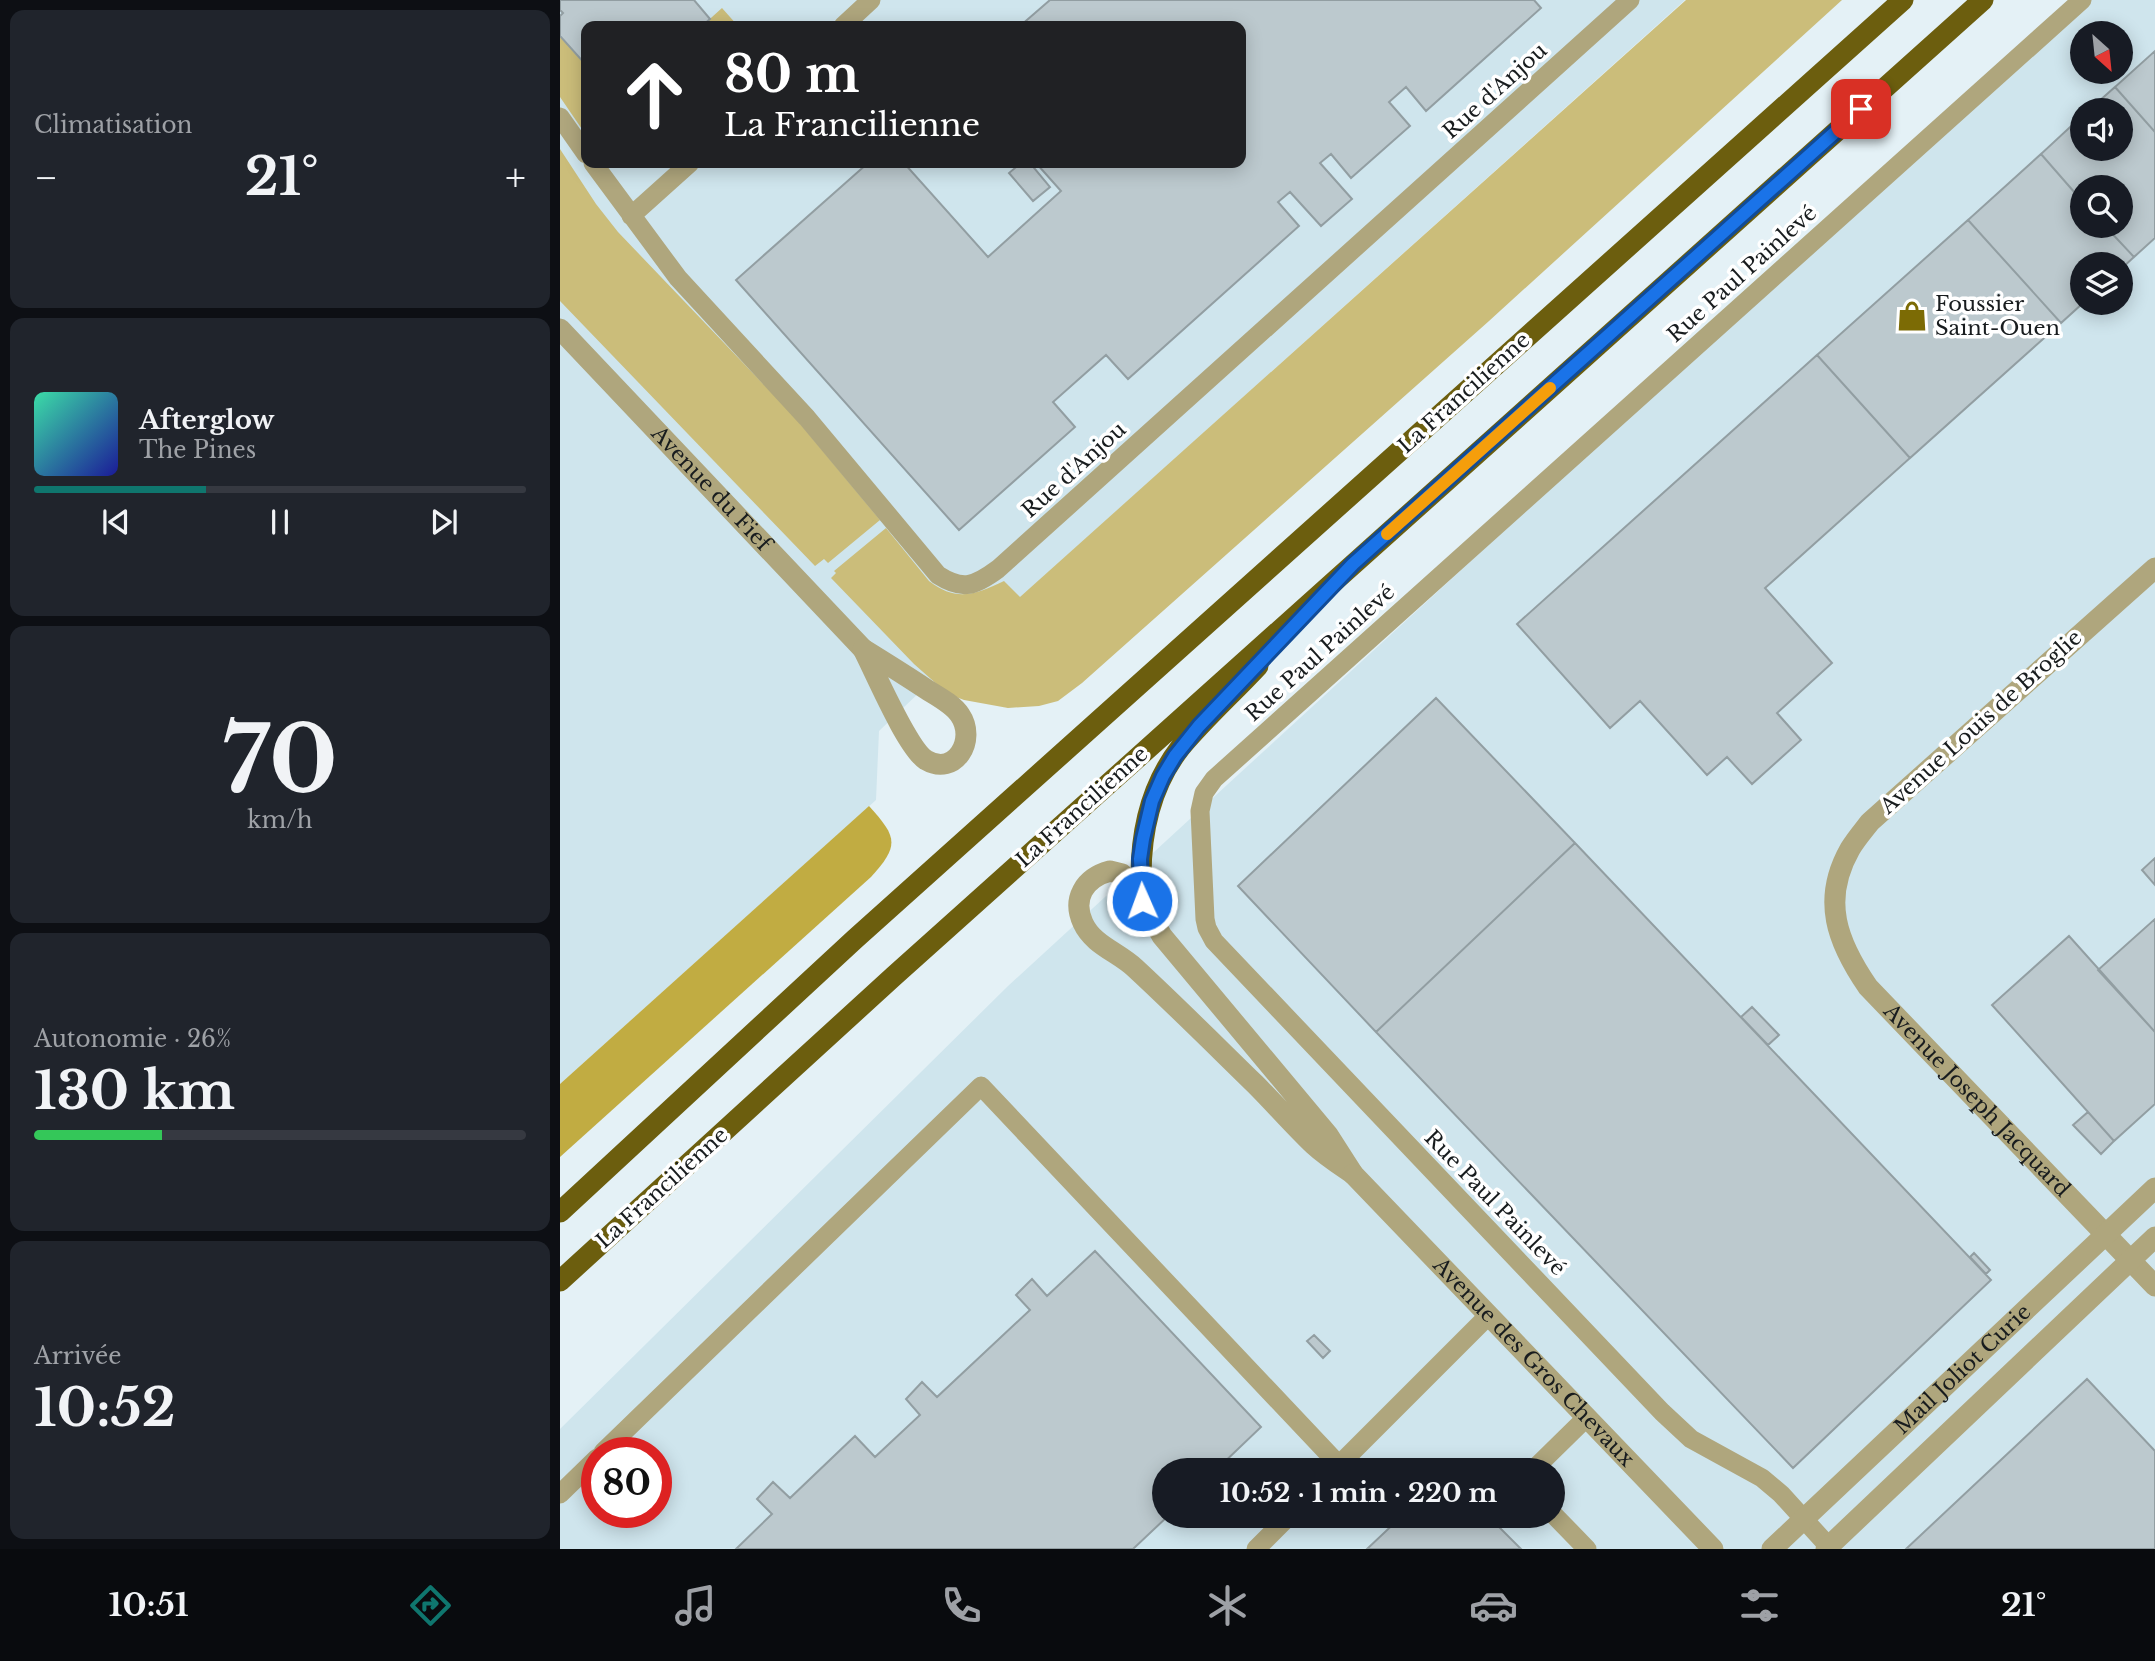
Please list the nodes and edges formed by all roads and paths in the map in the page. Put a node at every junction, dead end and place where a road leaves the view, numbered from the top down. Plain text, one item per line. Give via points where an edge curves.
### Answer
1 (872, 0) edge
2 (1630, 0) edge
3 (1902, 0) edge
4 (1983, 0) edge
5 (2082, 0) edge
6 (849, 21) edge
7 (560, 117) edge
8 (581, 147) edge
9 (597, 168) edge
10 (685, 168) edge
11 (631, 216) junction
12 (560, 329) edge
13 (2155, 568) edge
14 (1348, 569) junction
15 (863, 649) junction
16 (1834, 896) joint
17 (1142, 901) junction
18 (1353, 1174) junction
19 (2155, 1188) edge
20 (560, 1212) edge
21 (2104, 1234) junction
22 (2155, 1237) edge
23 (2130, 1260) junction
24 (560, 1281) edge
25 (2155, 1286) edge
26 (1488, 1316) junction
27 (1587, 1417) junction
28 (618, 1437) edge
29 (1328, 1458) edge
30 (1347, 1458) edge
31 (1544, 1458) edge
32 (581, 1474) edge
33 (560, 1494) edge
34 (1804, 1518) junction
35 (1565, 1526) edge
36 (1277, 1528) edge
37 (1829, 1548) edge
38 (1256, 1549) edge
39 (1587, 1549) edge
40 (1713, 1549) edge
41 (1772, 1549) edge

1 - 6 lane
2 - 11 lane, Rue d'Anjou via 998,569 964,586 938,575 807,418 678,278
3 - 20 highway, La Francilienne via 855,939
4 - 14 highway, La Francilienne
5 - 34 lane, Rue Paul Painlevé via 1214,779 1204,793 1200,811 1205,919 1214,941 1678,1427 1762,1478
7 - 8 lane
9 - 11 lane, Rue d'Anjou
10 - 11 lane
12 - 15 street, Avenue du Fief
13 - 16 street, Avenue Louis de Broglie via 1870,822 1850,849
14 - 17 highway via 1175,756 1156,790 1143,839
14 - 24 highway, La Francilienne
15 - 15 street via 917,751 938,764 959,755 967,734 960,714
16 - 21 street, Avenue Joseph Jacquard via 1841,942 1868,987
17 - 18 street via 1162,936 1328,1135
17 - 18 street via 1125,877 1110,871 1090,880 1078,907 1095,940 1129,963 1316,1147
18 - 26 street, Avenue des Gros Chevaux
19 - 21 street, Mail Joliot Curie
21 - 23 street, Avenue Joseph Jacquard
21 - 34 street, Mail Joliot Curie
22 - 23 street, Mail Joliot Curie
23 - 25 street, Avenue Joseph Jacquard
23 - 37 street, Mail Joliot Curie
26 - 27 street, Avenue des Gros Chevaux
26 - 30 lane
27 - 31 lane
27 - 40 street, Avenue des Gros Chevaux
28 - 29 lane via 981,1086
32 - 33 lane
34 - 37 lane, Rue Paul Painlevé
34 - 41 street, Mail Joliot Curie
35 - 39 lane
36 - 38 lane

